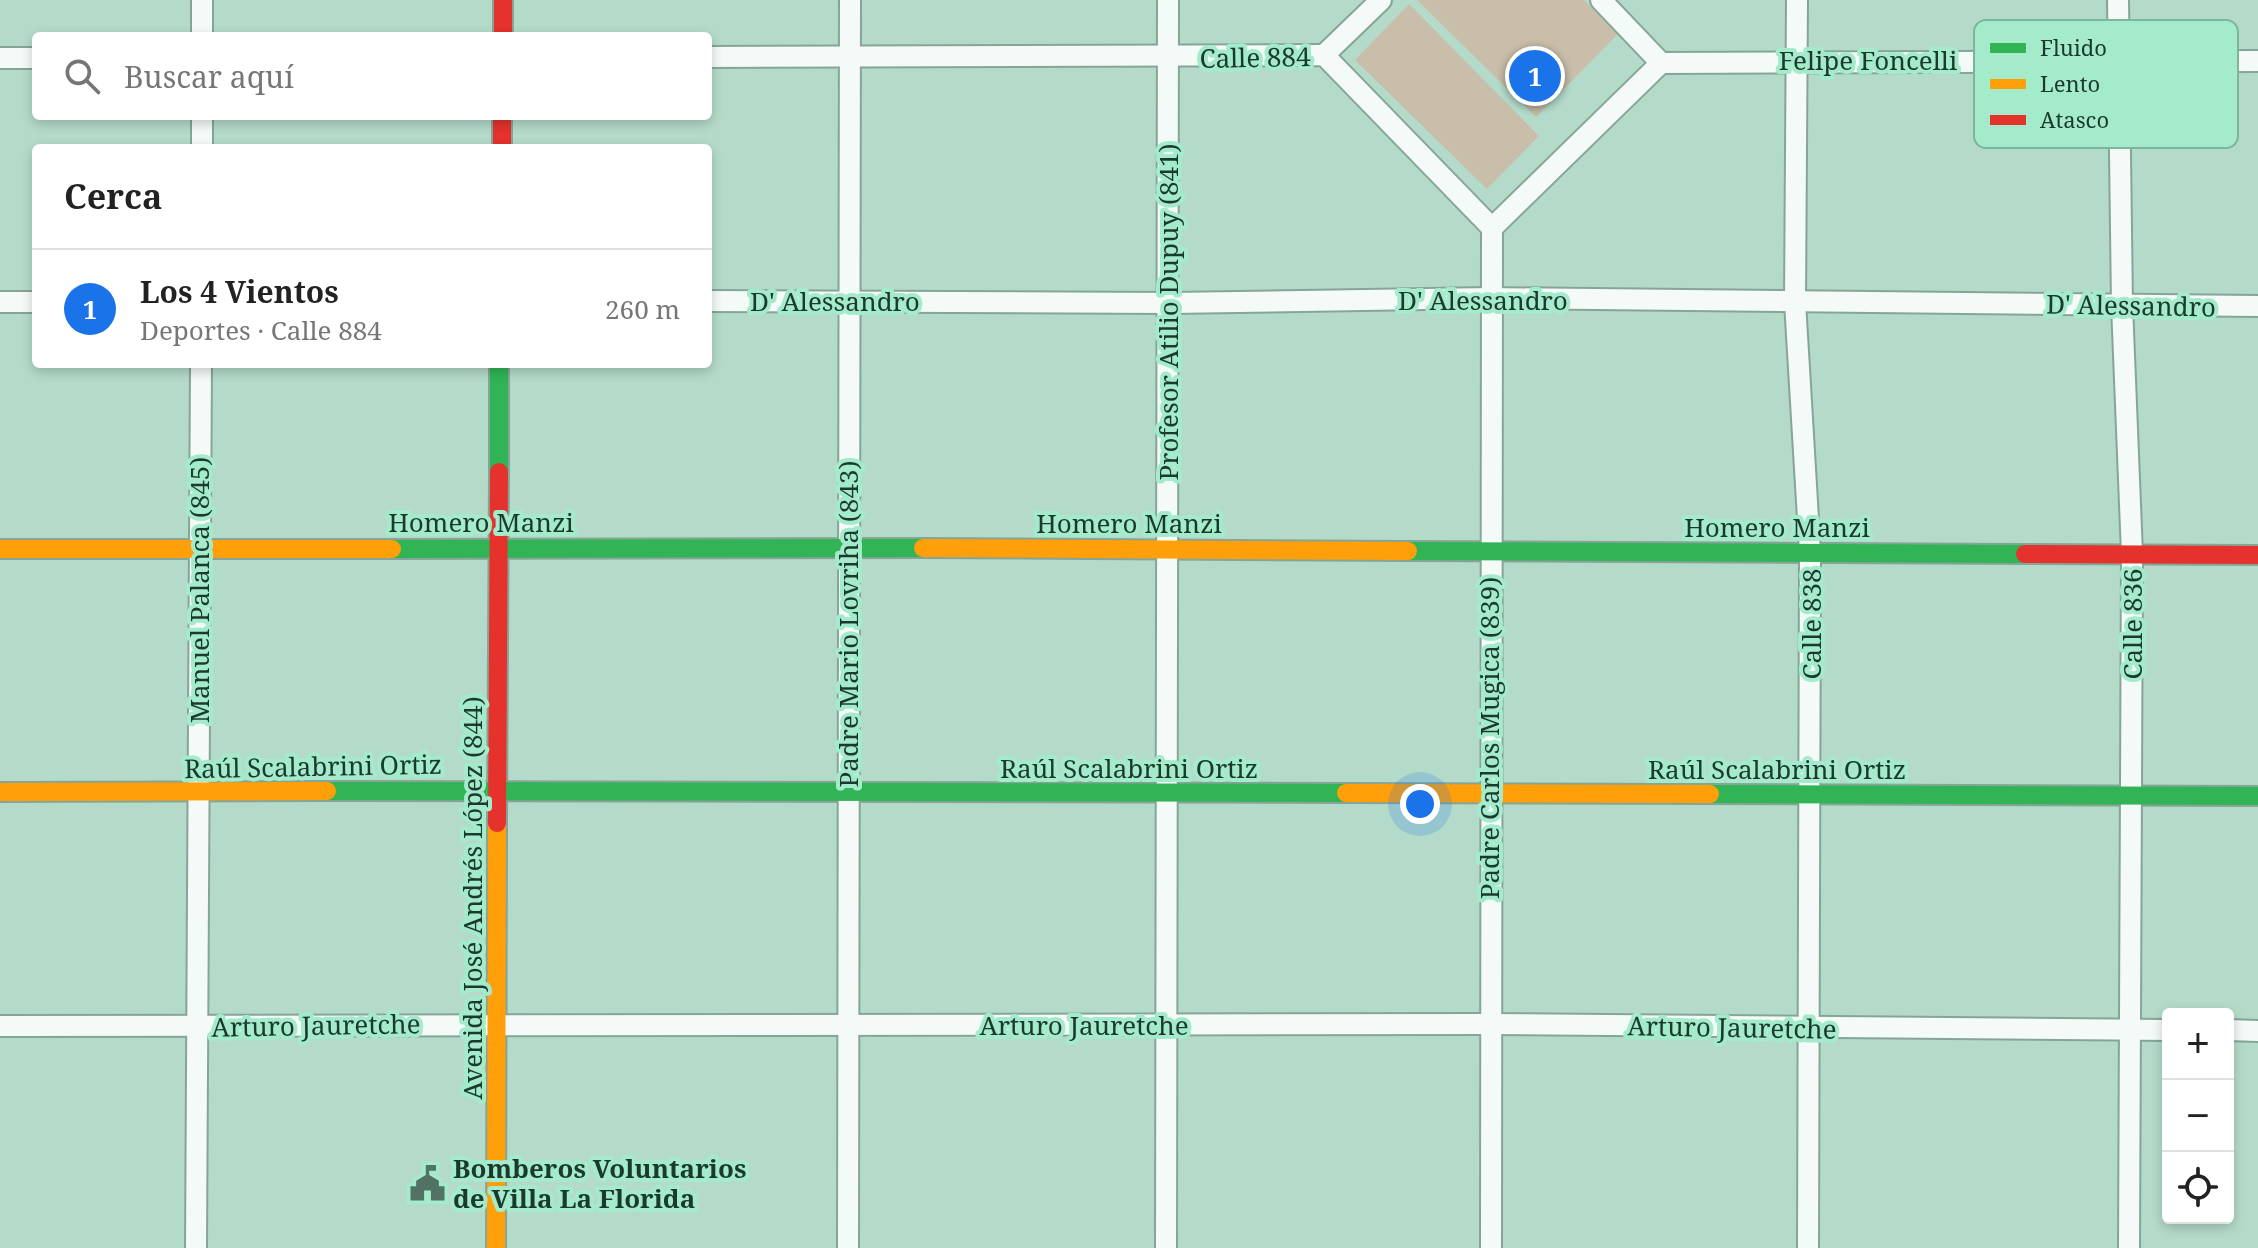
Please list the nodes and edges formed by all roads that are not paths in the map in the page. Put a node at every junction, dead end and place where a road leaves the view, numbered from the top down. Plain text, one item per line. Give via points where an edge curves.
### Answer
1 (202, 0) edge
2 (503, 0) edge
3 (850, 0) edge
4 (1168, 0) edge
5 (1381, 0) edge
6 (1601, 0) edge
7 (1797, 0) edge
8 (2118, 0) edge
9 (2118, 20) edge
10 (202, 32) edge
11 (503, 32) edge
12 (1324, 55) junction
13 (712, 57) edge
14 (850, 57) junction
15 (0, 58) edge
16 (32, 58) edge
17 (1167, 58) junction
18 (1796, 59) junction
19 (1974, 60) edge
20 (2238, 61) edge
21 (2258, 61) edge
22 (1661, 63) junction
23 (202, 120) edge
24 (502, 120) edge
25 (202, 144) edge
26 (502, 144) edge
27 (2119, 148) edge
28 (1492, 228) junction
29 (1489, 298) junction
30 (712, 301) edge
31 (851, 301) junction
32 (0, 302) edge
33 (32, 302) edge
34 (1795, 302) junction
35 (1170, 303) junction
36 (2122, 305) junction
37 (2258, 306) edge
38 (201, 368) edge
39 (499, 368) edge
40 (198, 546) junction
41 (847, 548) junction
42 (0, 549) edge
43 (498, 549) junction
44 (1167, 549) junction
45 (1810, 552) junction
46 (1490, 553) junction
47 (2132, 554) junction
48 (2258, 555) edge
49 (499, 790) junction
50 (0, 792) edge
51 (198, 793) junction
52 (848, 793) junction
53 (1169, 794) junction
54 (1489, 794) junction
55 (1811, 796) junction
56 (2258, 796) edge
57 (2134, 797) junction
58 (499, 1023) junction
59 (850, 1024) junction
60 (1490, 1024) junction
61 (0, 1026) edge
62 (1165, 1026) junction
63 (197, 1027) junction
64 (1810, 1027) junction
65 (2130, 1029) junction
66 (2162, 1030) edge
67 (2234, 1030) edge
68 (2258, 1031) edge
69 (196, 1248) edge
70 (496, 1248) edge
71 (848, 1248) edge
72 (1166, 1248) edge
73 (1491, 1248) edge
74 (1808, 1248) edge
75 (2129, 1248) edge

1 - 10 street
2 - 11 street
3 - 14 street, Padre Mario Lovriha (843)
4 - 17 street, Profesor Atilio Dupuy (841)
5 - 12 street
6 - 22 street
7 - 18 street, Calle 838
8 - 9 street, Calle 836
12 - 17 street, Calle 884
12 - 28 street, Calle 884
13 - 14 street, Calle 884
14 - 17 street, Calle 884
14 - 31 street, Padre Mario Lovriha (843)
15 - 16 street
17 - 35 street, Profesor Atilio Dupuy (841)
18 - 19 street, Felipe Foncelli
18 - 22 street, Felipe Foncelli
18 - 34 street, Calle 838
20 - 21 street, Felipe Foncelli
22 - 28 street
23 - 25 street
24 - 26 street
27 - 36 street, Calle 836
28 - 29 street, Padre Carlos Mugica (839)
29 - 34 street, D' Alessandro
29 - 35 street, D' Alessandro
29 - 46 street, Padre Carlos Mugica (839)
30 - 31 street, D' Alessandro
31 - 35 street, D' Alessandro
31 - 41 street, Padre Mario Lovriha (843)
32 - 33 street
34 - 36 street, D' Alessandro
34 - 45 street, Calle 838
35 - 44 street, Profesor Atilio Dupuy (841)
36 - 37 street, D' Alessandro
36 - 47 street, Calle 836
38 - 40 street, Manuel Palanca (845)
39 - 43 street, Avenida José Andrés López (844)
40 - 42 street, Homero Manzi
40 - 43 street, Homero Manzi
40 - 51 street, Manuel Palanca (845)
41 - 43 street, Homero Manzi
41 - 44 street, Homero Manzi
41 - 52 street, Padre Mario Lovriha (843)
43 - 49 street, Avenida José Andrés López (844)
44 - 46 street, Homero Manzi
44 - 53 street, Profesor Atilio Dupuy (841)
45 - 46 street, Homero Manzi
45 - 47 street, Homero Manzi
45 - 55 street, Calle 838
46 - 54 street, Padre Carlos Mugica (839)
47 - 48 street, Homero Manzi
47 - 57 street, Calle 836
49 - 51 street, Raúl Scalabrini Ortiz
49 - 52 street, Raúl Scalabrini Ortiz
49 - 58 street, Avenida José Andrés López (844)
50 - 51 street, Raúl Scalabrini Ortiz
51 - 63 street, Manuel Palanca (845)
52 - 53 street, Raúl Scalabrini Ortiz
52 - 59 street, Padre Mario Lovriha (843)
53 - 54 street, Raúl Scalabrini Ortiz
53 - 62 street, Profesor Atilio Dupuy (841)
54 - 55 street, Raúl Scalabrini Ortiz
54 - 60 street, Padre Carlos Mugica (839)
55 - 57 street, Raúl Scalabrini Ortiz
55 - 64 street, Calle 838
56 - 57 street, Raúl Scalabrini Ortiz
57 - 65 street, Calle 836
58 - 59 street, Arturo Jauretche
58 - 63 street, Arturo Jauretche
58 - 70 street, Avenida José Andrés López (844)
59 - 62 street, Arturo Jauretche
59 - 71 street, Padre Mario Lovriha (843)
60 - 62 street, Arturo Jauretche
60 - 64 street, Arturo Jauretche
60 - 73 street, Padre Carlos Mugica (839)
61 - 63 street, Arturo Jauretche
62 - 72 street, Profesor Atilio Dupuy (841)
63 - 69 street, Manuel Palanca (845)
64 - 65 street, Arturo Jauretche
64 - 74 street, Calle 838
65 - 66 street, Arturo Jauretche
65 - 75 street, Calle 836
67 - 68 street

